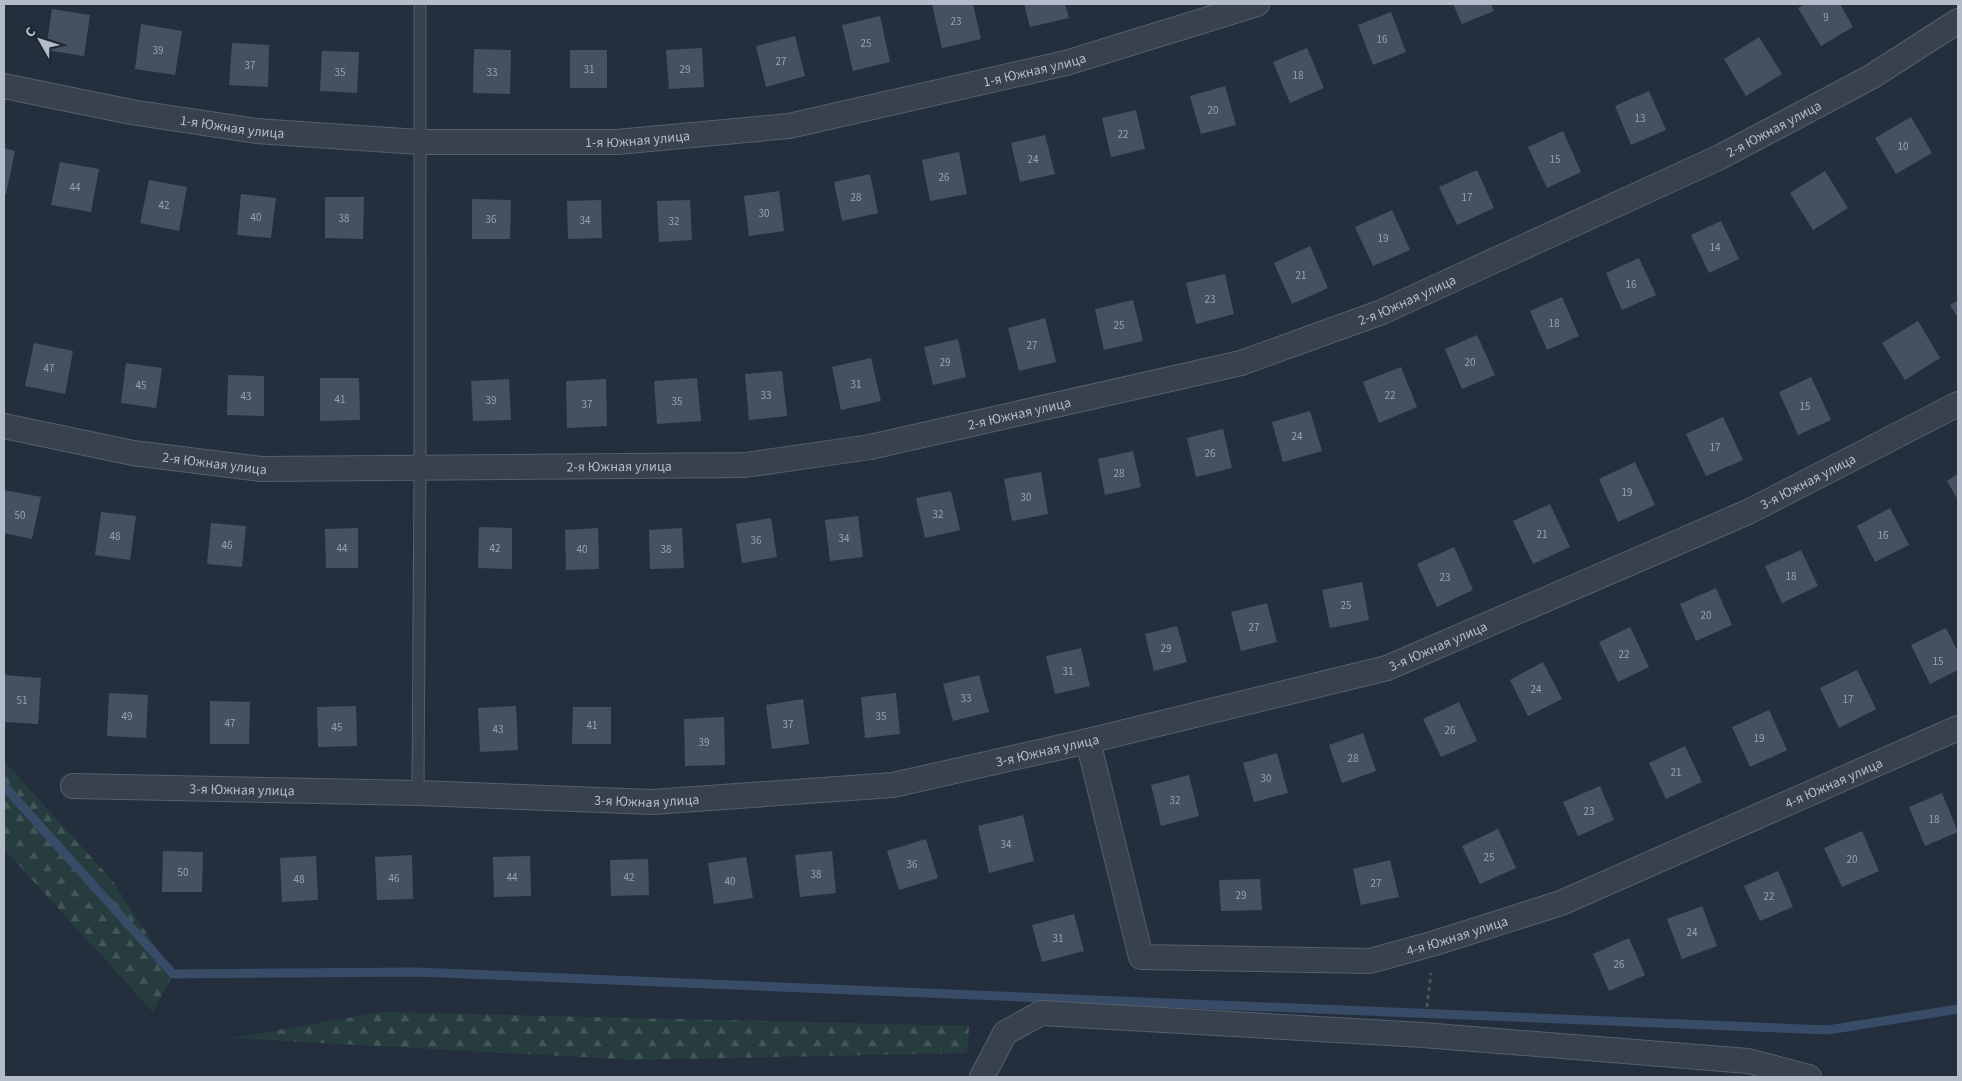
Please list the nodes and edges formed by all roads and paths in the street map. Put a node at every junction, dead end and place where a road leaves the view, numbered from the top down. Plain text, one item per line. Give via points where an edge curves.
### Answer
1 (420, 4) edge
2 (1257, 4) edge
3 (1958, 21) edge
4 (4, 86) edge
5 (419, 142) junction
6 (1958, 404) edge
7 (4, 426) edge
8 (420, 469) junction
9 (1958, 728) edge
10 (1088, 741) junction
11 (73, 786) dead end
12 (418, 793) junction
13 (1434, 943) junction
14 (1423, 1035) junction
15 (983, 1077) edge
16 (1809, 1077) edge

1 - 5 lane
2 - 5 street, 1-я Южная улица via 1066,63 789,126 617,142
3 - 8 street, 2-я Южная улица via 1871,77 1720,157 1382,312 1241,363 870,447 745,465
4 - 5 street, 1-я Южная улица via 131,112 256,131
5 - 8 lane
6 - 10 street, 3-я Южная улица via 1748,512 1387,668
7 - 8 street, 2-я Южная улица via 133,453 261,470
8 - 12 lane
9 - 13 street, 4-я Южная улица via 1560,903
10 - 12 street, 3-я Южная улица via 884,785 653,802
10 - 13 street, 4-я Южная улица via 1141,957 1370,961
11 - 12 street, 3-я Южная улица
13 - 14 path
14 - 15 street via 1041,1013 1005,1033
14 - 16 street via 1748,1061

